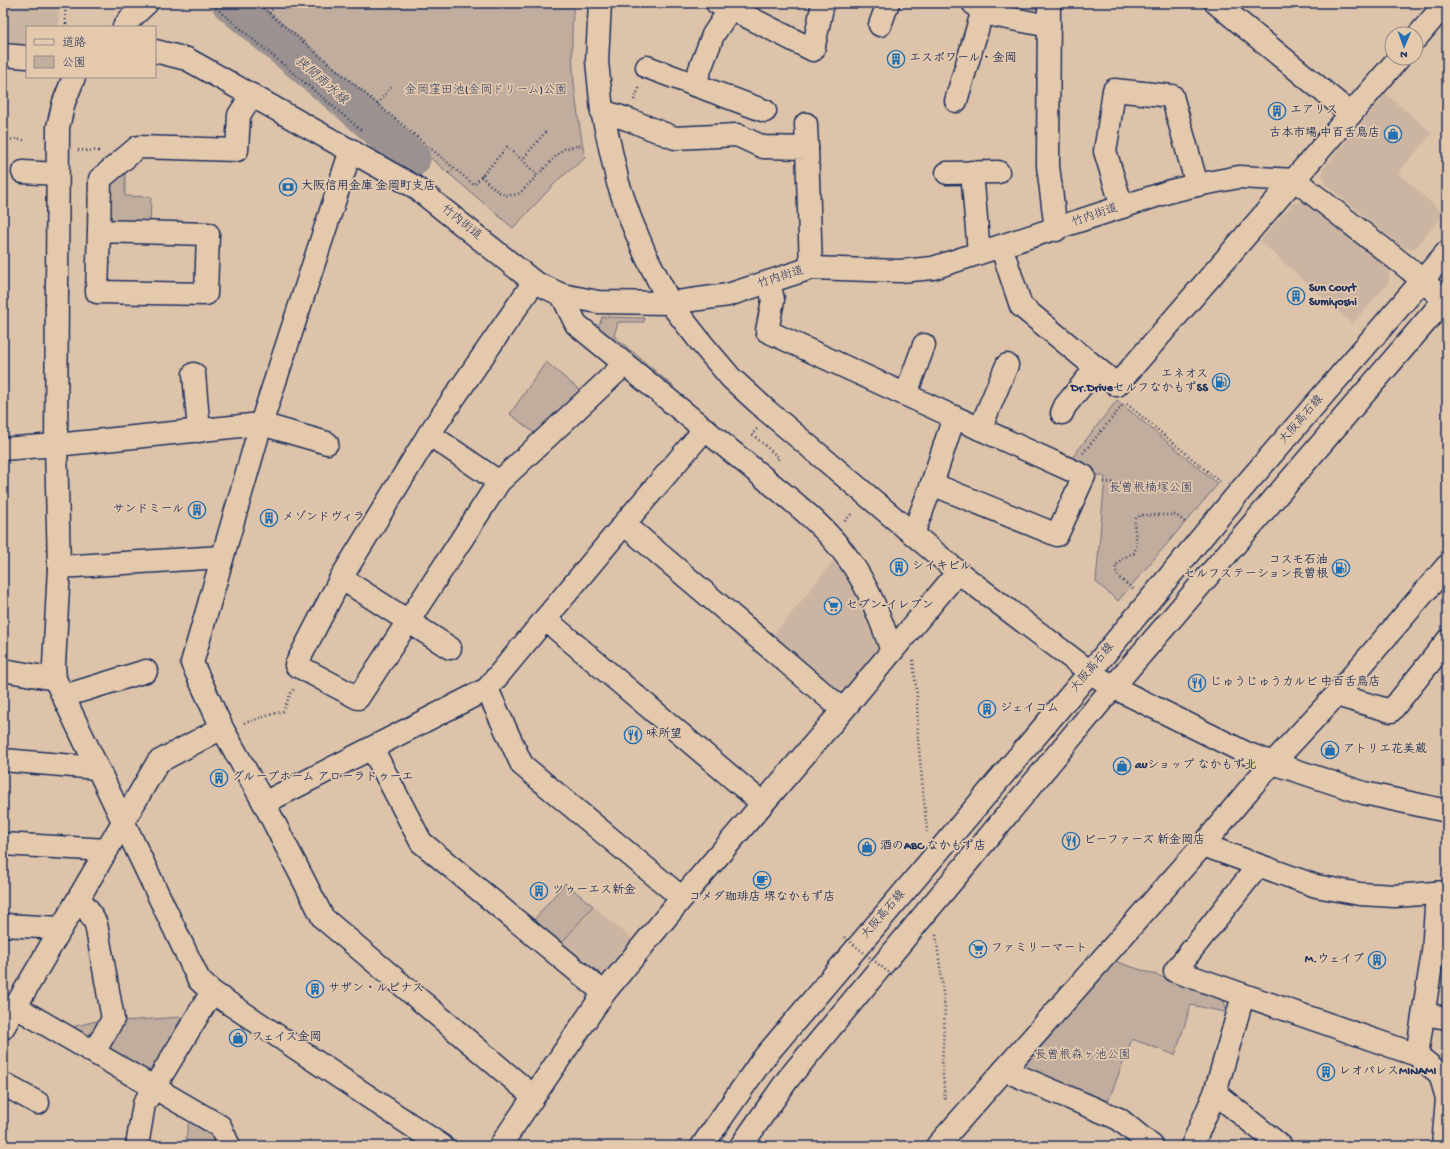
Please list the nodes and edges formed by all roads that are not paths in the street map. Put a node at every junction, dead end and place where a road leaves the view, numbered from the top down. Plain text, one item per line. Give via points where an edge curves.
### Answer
1 (147, 3) edge
2 (600, 3) edge
3 (823, 3) edge
4 (888, 3) edge
5 (1049, 3) edge
6 (1216, 3) edge
7 (1446, 3) edge
8 (728, 4) edge
9 (978, 8) edge
10 (880, 25) dead end
11 (125, 26) edge
12 (1049, 26) junction
13 (1424, 29) edge
14 (156, 51) edge
15 (3, 55) edge
16 (26, 57) edge
17 (1392, 66) edge
18 (647, 67) road end
19 (74, 78) edge
20 (694, 85) junction
21 (252, 95) junction
22 (956, 101) dead end
23 (602, 111) junction
24 (765, 111) dead end
25 (1351, 114) junction
26 (806, 124) dead end
27 (806, 148) junction
28 (351, 150) junction
29 (23, 172) dead end
30 (972, 172) junction
31 (998, 172) dead end
32 (947, 173) dead end
33 (57, 174) junction
34 (1295, 180) junction
35 (1197, 185) junction
36 (1122, 207) junction
37 (1056, 230) junction
38 (99, 231) junction
39 (1002, 246) junction
40 (1447, 252) edge
41 (979, 253) junction
42 (812, 268) junction
43 (1423, 281) junction
44 (534, 282) junction
45 (769, 282) junction
46 (562, 295) junction
47 (1446, 300) edge
48 (670, 303) junction
49 (924, 345) dead end
50 (625, 364) junction
51 (1007, 365) dead end
52 (1096, 368) junction
53 (194, 374) dead end
54 (906, 394) junction
55 (1062, 413) dead end
56 (954, 417) junction
57 (261, 424) junction
58 (705, 429) junction
59 (980, 429) junction
60 (199, 431) junction
61 (430, 434) junction
62 (327, 443) dead end
63 (56, 446) junction
64 (3, 449) edge
65 (499, 482) junction
66 (932, 484) junction
67 (624, 524) junction
68 (913, 534) junction
69 (222, 557) junction
70 (1447, 566) edge
71 (59, 567) junction
72 (958, 572) junction
73 (341, 578) junction
74 (545, 619) junction
75 (408, 622) junction
76 (1447, 641) edge
77 (450, 648) dead end
78 (902, 654) junction
79 (3, 670) edge
80 (146, 671) dead end
81 (1090, 672) junction
82 (1113, 687) junction
83 (59, 688) junction
84 (487, 689) junction
85 (1336, 695) junction
86 (843, 710) junction
87 (222, 728) junction
88 (372, 748) junction
89 (3, 760) edge
90 (1273, 763) junction
91 (97, 768) junction
92 (264, 803) junction
93 (762, 803) junction
94 (1447, 811) edge
95 (123, 821) junction
96 (3, 844) edge
97 (1203, 845) junction
98 (107, 850) junction
99 (1258, 866) junction
100 (1442, 893) edge
101 (682, 898) junction
102 (79, 899) junction
103 (3, 925) edge
104 (61, 928) junction
105 (212, 992) junction
106 (604, 993) junction
107 (1243, 996) junction
108 (16, 1007) junction
109 (1424, 1014) junction
110 (1447, 1018) edge
111 (3, 1028) edge
112 (94, 1052) junction
113 (1417, 1055) junction
114 (1004, 1070) junction
115 (3, 1084) edge
116 (154, 1088) junction
117 (1215, 1093) junction
118 (533, 1096) junction
119 (38, 1104) dead end
120 (137, 1146) edge
121 (229, 1146) edge
122 (442, 1146) edge
123 (500, 1146) edge
124 (702, 1146) edge
125 (741, 1146) edge
126 (937, 1146) edge
127 (1152, 1146) edge
128 (1192, 1146) edge
129 (1282, 1146) edge
130 (1443, 1146) edge

1 - 11 street
2 - 23 street via 597,61
3 - 8 street via 812,50
4 - 10 street
5 - 12 street
6 - 25 street
7 - 13 street
8 - 20 street
9 - 12 street
9 - 22 street
12 - 37 street via 1048,166
14 - 21 street, 竹内街道 via 187,59
15 - 16 street
17 - 25 street
18 - 20 street
19 - 33 street via 58,127
20 - 24 street
21 - 28 street, 竹内街道
21 - 38 street via 239,116 237,150 138,147 100,179
23 - 27 street via 675,138 737,135 763,146
23 - 48 street via 622,197 646,256
25 - 34 street
26 - 27 street
27 - 42 street
28 - 44 street, 竹内街道 via 415,187
28 - 57 street
29 - 33 street
30 - 31 street
30 - 32 street
30 - 41 street
33 - 63 street
34 - 35 street, 竹内街道 via 1239,177
34 - 43 street
34 - 52 street via 1122,394
35 - 36 street, 竹内街道
35 - 36 street via 1172,96 1114,90 1105,150
36 - 37 street, 竹内街道
37 - 39 street, 竹内街道
38 - 38 street via 97,292 206,294 208,234
39 - 41 street, 竹内街道
39 - 52 street via 1021,306
40 - 43 street, 大阪高石線
41 - 42 street, 竹内街道 via 933,268 900,271
42 - 45 street, 竹内街道
43 - 47 street
43 - 81 street, 大阪高石線 via 1246,484
44 - 46 street, 竹内街道
44 - 61 street
45 - 48 street, 竹内街道 via 728,295
45 - 54 street via 773,300 767,331
46 - 48 street, 竹内街道 via 598,302
46 - 50 street via 576,324
47 - 82 street
48 - 68 street via 731,378
49 - 54 street
50 - 58 street
50 - 65 street
51 - 59 street
52 - 55 street
53 - 60 street
54 - 56 street
56 - 59 street
56 - 66 street
57 - 60 street
57 - 62 street
57 - 69 street
58 - 67 street
58 - 78 street via 836,542 868,590 883,625
59 - 66 street via 1084,476 1057,535
60 - 63 street
61 - 65 street
61 - 73 street
63 - 64 street
63 - 71 street
65 - 75 street
66 - 68 street
67 - 74 street
67 - 86 street
68 - 72 street
69 - 71 street
69 - 87 street via 192,663
70 - 85 street
71 - 83 street via 54,664
72 - 78 street
72 - 81 street
73 - 75 street
73 - 75 street via 296,665 358,698
74 - 84 street
74 - 93 street
75 - 77 street
76 - 85 street via 1391,710
78 - 86 street
79 - 83 street
80 - 83 street
81 - 82 street
81 - 124 street, 大阪高石線 via 762,1060
82 - 90 street via 1246,753
82 - 125 street via 788,1079
83 - 91 street
84 - 88 street
84 - 101 street via 522,765
85 - 90 street
86 - 93 street
87 - 92 street
87 - 95 street via 158,762
88 - 92 street
88 - 106 street via 421,842
89 - 91 street
90 - 94 street via 1364,793
90 - 97 street
91 - 95 street
92 - 118 street via 323,918
93 - 101 street
95 - 98 street
95 - 105 street via 200,980
96 - 98 street
97 - 99 street
97 - 114 street
98 - 102 street
99 - 100 street via 1316,886 1360,894 1395,896
99 - 107 street via 1175,971
100 - 109 street
101 - 106 street
102 - 104 street
102 - 112 street via 96,924 113,1019
103 - 104 street
104 - 108 street
105 - 116 street
105 - 122 street
106 - 118 street
107 - 113 street
107 - 117 street
108 - 111 street
108 - 112 street
109 - 110 street
109 - 113 street
112 - 116 street
113 - 130 street via 1440,1074 1447,1098
114 - 126 street
114 - 127 street via 1119,1119
115 - 119 street
116 - 120 street via 144,1104
116 - 121 street via 220,1126
117 - 128 street
117 - 129 street
118 - 123 street

